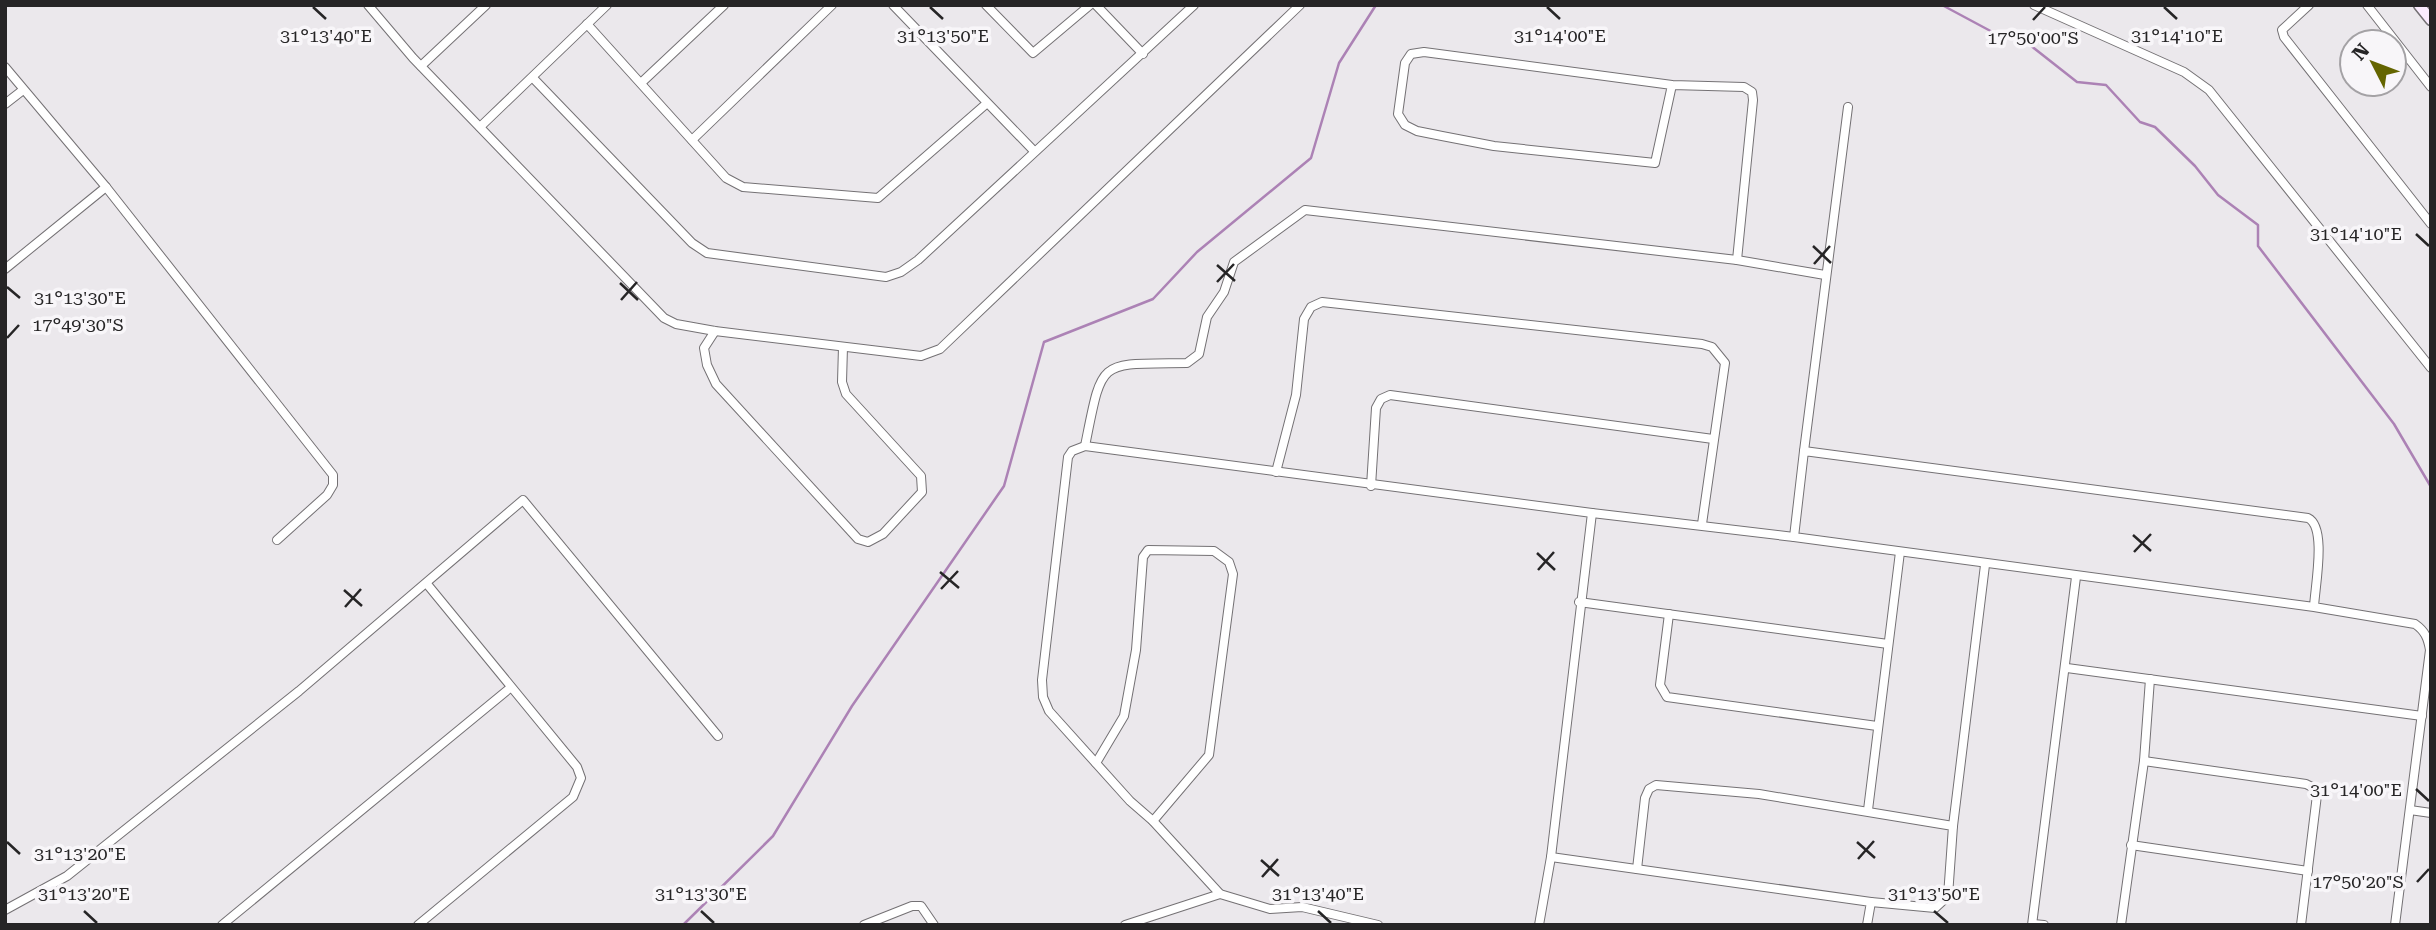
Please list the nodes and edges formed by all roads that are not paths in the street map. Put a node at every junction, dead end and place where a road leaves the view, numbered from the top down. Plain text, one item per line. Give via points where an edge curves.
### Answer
1 (368, 5) edge
2 (486, 5) edge
3 (607, 5) edge
4 (724, 5) edge
5 (832, 5) edge
6 (893, 5) edge
7 (986, 5) edge
8 (1090, 5) edge
9 (1096, 5) edge
10 (1194, 5) edge
11 (2034, 5) edge
12 (2309, 5) edge
13 (2367, 5) edge
14 (2419, 5) edge
15 (1298, 6) edge
16 (2431, 20) edge
17 (587, 24) junction
18 (1143, 54) junction
19 (421, 66) junction
20 (5, 67) edge
21 (533, 78) junction
22 (641, 83) junction
23 (1672, 85) junction
24 (2431, 87) edge
25 (23, 90) junction
26 (5, 104) edge
27 (986, 104) junction
28 (1848, 107) dead end
29 (480, 127) junction
30 (692, 140) junction
31 (1034, 151) junction
32 (106, 187) junction
33 (2431, 224) edge
34 (1737, 260) junction
35 (5, 269) edge
36 (1825, 275) junction
37 (715, 331) junction
38 (843, 347) junction
39 (2431, 368) edge
40 (1713, 439) junction
41 (1085, 446) junction
42 (1804, 451) junction
43 (1276, 472) junction
44 (1371, 486) junction
45 (1592, 513) junction
46 (1702, 524) junction
47 (1794, 537) junction
48 (277, 540) dead end
49 (1900, 552) junction
50 (1985, 565) junction
51 (2076, 577) junction
52 (427, 584) junction
53 (1579, 603) junction
54 (2314, 607) junction
55 (1669, 614) junction
56 (1888, 644) junction
57 (2067, 668) junction
58 (2150, 679) junction
59 (510, 688) junction
60 (2422, 716) junction
61 (1877, 726) junction
62 (718, 736) dead end
63 (2144, 761) junction
64 (1096, 763) junction
65 (1868, 810) junction
66 (2410, 810) junction
67 (2431, 813) edge
68 (1153, 821) junction
69 (1953, 826) junction
70 (2132, 845) junction
71 (1551, 858) junction
72 (1637, 869) junction
73 (2308, 871) junction
74 (1220, 894) junction
75 (1871, 902) junction
76 (5, 910) edge
77 (2032, 924) edge
78 (222, 925) edge
79 (418, 925) edge
80 (864, 925) edge
81 (934, 925) edge
82 (1125, 925) edge
83 (1378, 925) edge
84 (1539, 925) edge
85 (1867, 925) edge
86 (2044, 925) edge
87 (2121, 925) edge
88 (2301, 925) edge
89 (2395, 925) edge

1 - 19 street
2 - 19 street
3 - 17 street
4 - 22 street
5 - 30 street
6 - 27 street
7 - 8 street via 1033,54
9 - 18 street
10 - 18 street
11 - 39 street via 2184,72 2209,90
12 - 33 street via 2282,30 2284,37
13 - 24 street
14 - 16 street
15 - 38 street via 940,349 921,356
17 - 21 street
17 - 22 street
18 - 31 street
19 - 29 street
20 - 25 street
21 - 29 street
21 - 31 street via 692,243 707,253 747,260 872,277 901,272
22 - 30 street
23 - 23 street via 1424,51 1411,54 1405,63 1398,114 1405,125 1417,131 1494,146 1655,163
23 - 34 street via 1735,85 1752,92
25 - 26 street
25 - 32 street
27 - 30 street via 878,198 743,187 726,178
27 - 31 street
28 - 36 street
29 - 37 street via 652,309 676,324
32 - 35 street
32 - 48 street via 333,475 327,495
34 - 36 street
34 - 41 street via 1305,210 1234,262 1224,292 1207,317 1194,359 1114,366 1106,373 1097,386
36 - 42 street
37 - 38 street
37 - 38 street via 704,348 716,384 858,539 868,542 883,534 922,492 924,483 846,394
40 - 43 street via 1725,363 1712,347 1322,302 1311,307 1304,319 1296,395
40 - 44 street via 1390,395 1376,408
40 - 46 street
41 - 43 street
41 - 64 street via 1068,457 1053,567 1043,697 1049,711
42 - 47 street
42 - 54 street via 2308,518 2319,529
43 - 44 street
44 - 45 street
45 - 46 street
45 - 53 street
46 - 47 street
47 - 49 street
49 - 50 street
49 - 56 street
50 - 51 street
50 - 69 street
51 - 54 street
51 - 57 street
52 - 59 street
52 - 62 street via 523,500
52 - 76 street via 67,876
53 - 55 street
53 - 71 street
54 - 60 street via 2421,628 2430,650
55 - 56 street
55 - 61 street via 1660,685 1667,697
56 - 61 street
57 - 58 street
57 - 77 street
58 - 60 street
58 - 63 street
59 - 78 street
59 - 79 street via 577,767 580,787
60 - 66 street
61 - 65 street
63 - 70 street
63 - 73 street via 2314,788
64 - 68 street
64 - 68 street via 1124,716 1136,650 1143,557 1147,550 1214,551 1233,573 1209,755
65 - 69 street
65 - 72 street via 1656,785 1645,798
66 - 67 street
66 - 89 street
68 - 74 street
69 - 75 street via 1948,896 1943,904 1935,908
70 - 73 street
70 - 87 street
71 - 72 street
71 - 84 street
72 - 75 street
73 - 88 street
74 - 82 street
74 - 83 street via 1270,909 1302,907
75 - 85 street
77 - 86 street
80 - 81 street via 921,906

